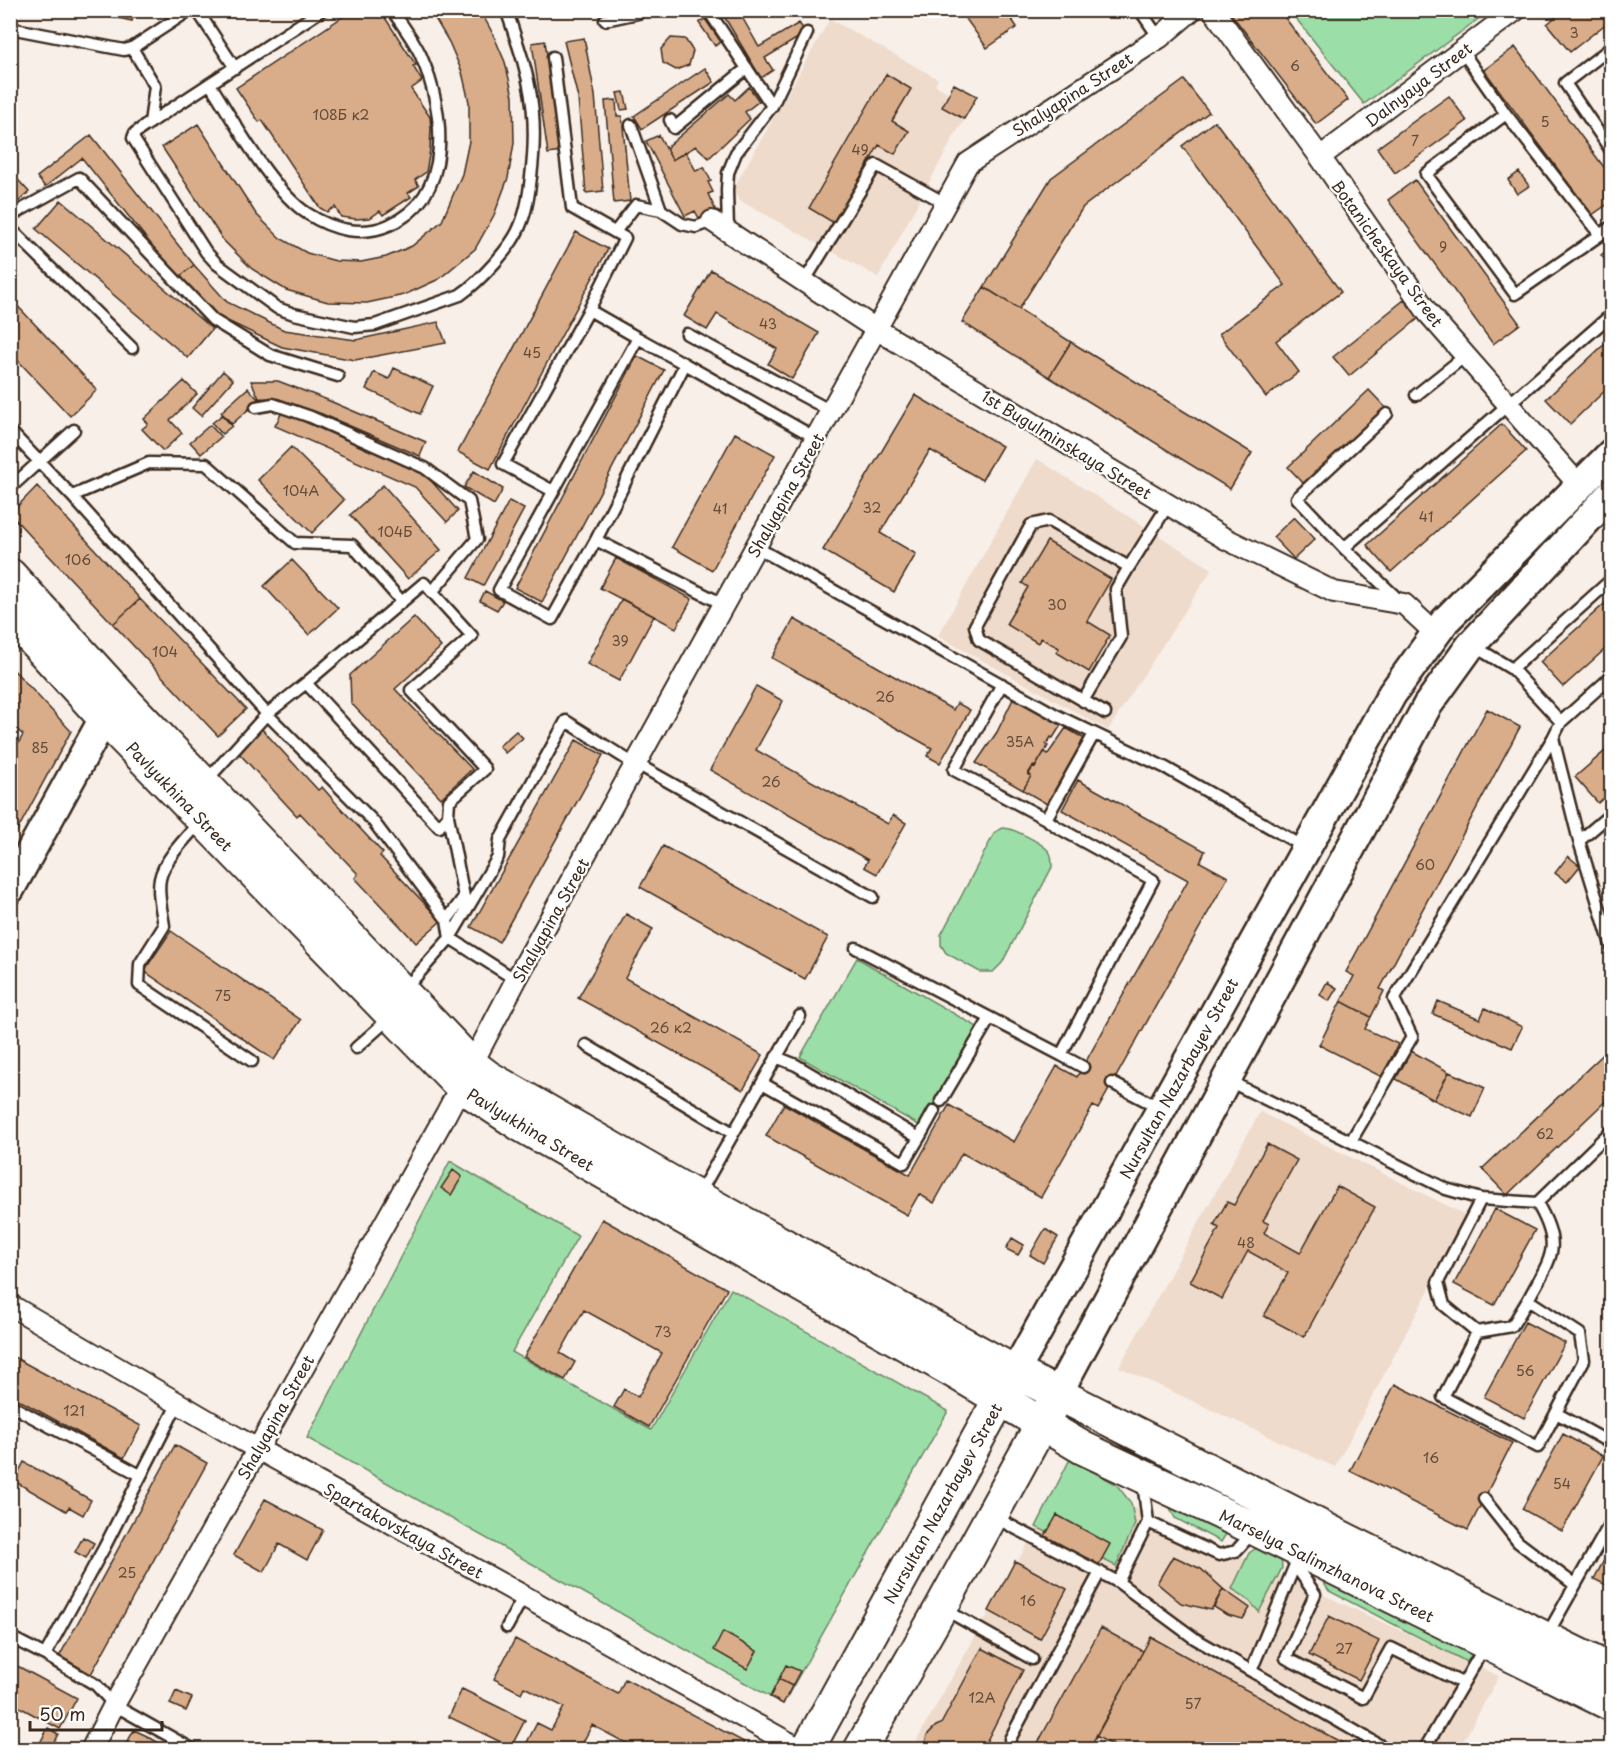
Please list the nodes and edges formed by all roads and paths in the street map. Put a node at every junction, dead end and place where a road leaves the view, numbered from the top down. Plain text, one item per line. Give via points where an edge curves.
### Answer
1 (190, 10) edge
2 (197, 10) edge
3 (322, 10) edge
4 (392, 10) edge
5 (506, 10) edge
6 (643, 10) edge
7 (708, 10) edge
8 (1140, 10) edge
9 (1192, 10) edge
10 (1213, 10) edge
11 (1516, 10) edge
12 (605, 20) dead end
13 (10, 28) edge
14 (807, 33) dead end
15 (1159, 38) junction
16 (1611, 47) edge
17 (132, 48) junction
18 (1462, 51) junction
19 (552, 57) dead end
20 (235, 68) junction
21 (747, 68) junction
22 (210, 84) junction
23 (772, 106) junction
24 (1506, 114) junction
25 (670, 120) dead end
26 (150, 123) junction
27 (631, 125) dead end
28 (1611, 152) edge
29 (1320, 158) junction
30 (945, 203) junction
31 (661, 210) junction
32 (10, 216) edge
33 (720, 226) junction
34 (1611, 226) edge
35 (10, 228) edge
36 (615, 232) junction
37 (1600, 236) junction
38 (804, 282) junction
39 (589, 310) junction
40 (1611, 314) edge
41 (876, 329) junction
42 (687, 334) dead end
43 (638, 338) junction
44 (132, 348) dead end
45 (1465, 356) junction
46 (685, 364) junction
47 (338, 376) dead end
48 (1416, 395) dead end
49 (1508, 405) junction
50 (256, 407) dead end
51 (831, 411) junction
52 (1387, 414) dead end
53 (74, 430) dead end
54 (10, 431) edge
55 (816, 438) junction
56 (1611, 453) edge
57 (39, 462) junction
58 (1578, 484) junction
59 (10, 488) edge
60 (553, 491) junction
61 (1611, 493) edge
62 (72, 496) junction
63 (1168, 505) junction
64 (596, 540) junction
65 (756, 547) junction
66 (1344, 548) junction
67 (1129, 567) junction
68 (10, 575) edge
69 (1611, 579) edge
70 (432, 592) junction
71 (402, 602) junction
72 (1404, 604) junction
73 (725, 605) junction
74 (10, 615) edge
75 (1435, 633) junction
76 (1471, 645) junction
77 (1512, 669) junction
78 (1611, 676) edge
79 (306, 683) junction
80 (1002, 684) junction
81 (1083, 701) junction
82 (1105, 713) dead end
83 (267, 714) junction
84 (104, 718) junction
85 (1561, 722) junction
86 (1094, 734) junction
87 (1553, 738) junction
88 (636, 765) junction
89 (204, 783) junction
90 (1611, 813) edge
91 (448, 816) junction
92 (203, 819) junction
93 (1046, 819) junction
94 (1579, 841) junction
95 (1306, 848) junction
96 (14, 875) edge
97 (873, 897) dead end
98 (447, 920) junction
99 (450, 938) junction
100 (856, 948) dead end
101 (1611, 948) edge
102 (516, 980) junction
103 (398, 1004) junction
104 (800, 1016) dead end
105 (990, 1018) junction
106 (586, 1045) dead end
107 (356, 1048) dead end
108 (1061, 1055) junction
109 (776, 1057) junction
110 (252, 1061) dead end
111 (1083, 1067) dead end
112 (466, 1075) junction
113 (1225, 1079) junction
114 (762, 1083) junction
115 (1112, 1083) dead end
116 (941, 1101) dead end
117 (1161, 1109) junction
118 (934, 1111) dead end
119 (1611, 1130) edge
120 (733, 1133) junction
121 (919, 1138) junction
122 (1351, 1141) junction
123 (697, 1197) junction
124 (1481, 1198) junction
125 (1537, 1203) junction
126 (1528, 1300) junction
127 (10, 1305) edge
128 (1477, 1332) junction
129 (1015, 1372) junction
130 (1058, 1393) junction
131 (999, 1400) junction
132 (178, 1403) junction
133 (10, 1405) edge
134 (1556, 1413) junction
135 (1042, 1425) junction
136 (1611, 1444) edge
137 (257, 1448) junction
138 (140, 1475) junction
139 (1142, 1476) junction
140 (1484, 1499) dead end
141 (991, 1515) junction
142 (1611, 1520) edge
143 (1148, 1522) junction
144 (1255, 1529) junction
145 (1608, 1534) edge
146 (1297, 1559) junction
147 (1100, 1572) junction
148 (1118, 1582) junction
149 (1575, 1585) junction
150 (524, 1597) junction
151 (941, 1608) junction
152 (507, 1627) dead end
153 (10, 1636) edge
154 (1546, 1638) junction
155 (1487, 1643) junction
156 (45, 1655) junction
157 (1032, 1659) dead end
158 (1251, 1671) junction
159 (1611, 1671) edge
160 (1462, 1683) junction
161 (114, 1705) junction
162 (1611, 1705) edge
163 (1010, 1739) dead end
164 (91, 1749) edge
165 (194, 1749) edge
166 (802, 1749) edge
167 (807, 1749) edge
168 (860, 1749) edge
169 (1388, 1749) edge
170 (1424, 1749) edge

1 - 17 lane
2 - 20 lane
3 - 20 lane
4 - 22 lane via 421,55 438,119 439,143 435,174 425,194 411,212 384,227 344,230 305,212 267,171
5 - 26 lane via 528,76 534,112 534,153 520,228 464,292 375,325 354,327 284,311 218,264 206,252 134,142 133,135
6 - 12 lane
7 - 21 lane
8 - 15 lane
9 - 15 street, Shalyapina Street
10 - 29 street, Botanicheskaya Street
11 - 18 street, Dalnyaya Street
13 - 17 lane via 119,51
14 - 23 lane
15 - 30 street, Shalyapina Street via 968,163
16 - 28 lane via 1565,83
17 - 26 lane via 155,86
18 - 24 lane
18 - 29 street, Dalnyaya Street
19 - 36 lane via 572,208
20 - 22 lane
21 - 23 lane
21 - 25 lane via 674,128
22 - 26 lane
23 - 33 lane via 736,153 728,173
24 - 37 lane
24 - 37 lane via 1426,174 1515,294
27 - 31 lane
29 - 45 street, Botanicheskaya Street via 1428,313
30 - 38 lane via 876,165
30 - 41 street, Shalyapina Street
31 - 33 lane via 682,224
31 - 36 lane via 636,205
32 - 47 lane via 79,178 213,320 270,355
33 - 38 street, 1st Bugulminskaya Street
34 - 37 lane
35 - 44 lane
36 - 39 lane via 625,238
38 - 41 street, 1st Bugulminskaya Street
39 - 43 lane
39 - 60 lane via 503,464
40 - 49 lane
41 - 51 street, Shalyapina Street
41 - 63 street, 1st Bugulminskaya Street
42 - 51 lane
43 - 46 lane
43 - 60 lane
45 - 48 lane
45 - 49 street, Botanicheskaya Street
46 - 55 lane
46 - 64 lane
49 - 58 street, Botanicheskaya Street
49 - 66 lane
50 - 70 lane via 273,404 332,426 425,468 469,501 477,539
51 - 55 street, Shalyapina Street
52 - 66 lane via 1297,498
53 - 57 lane
54 - 57 lane
55 - 65 street, Shalyapina Street
56 - 58 main road, Nursultan Nazarbayev Street
57 - 59 lane
57 - 62 lane
58 - 75 main road, Nursultan Nazarbayev Street
60 - 64 lane via 499,590 552,619
61 - 76 main road
62 - 71 lane via 149,463 206,464 295,543 352,545
62 - 83 lane
63 - 67 lane
63 - 72 street, 1st Bugulminskaya Street via 1224,538 1334,592
64 - 73 lane
65 - 73 street, Shalyapina Street
65 - 80 lane
66 - 72 lane
67 - 81 lane via 1116,589 1121,637
67 - 81 lane via 1049,521 1031,525 975,626 979,640
68 - 89 main road, Pavlyukhina Street
69 - 77 lane
70 - 71 lane via 424,583
70 - 91 lane via 472,636 411,690 485,769 449,801
71 - 79 lane
72 - 75 street
73 - 88 street, Shalyapina Street
74 - 84 main road, Pavlyukhina Street
75 - 95 main road, Nursultan Nazarbayev Street via 1392,694
76 - 77 lane
76 - 113 main road via 1427,706
77 - 85 lane
78 - 85 lane
79 - 83 lane
79 - 91 lane via 439,827
80 - 86 lane
80 - 93 lane via 954,770
81 - 82 lane
83 - 89 lane
83 - 98 lane via 373,820
84 - 92 main road, Pavlyukhina Street
84 - 96 main road
85 - 87 lane
86 - 93 lane
86 - 95 lane via 1089,732 1159,765
87 - 94 lane
87 - 122 lane via 1394,999 1412,1037
88 - 97 lane
88 - 99 lane via 566,721 500,840 498,857
88 - 102 street, Shalyapina Street
89 - 103 main road, Pavlyukhina Street
90 - 94 lane
91 - 98 lane via 464,897
92 - 103 main road, Pavlyukhina Street
92 - 110 lane via 176,849 160,877 164,926 140,964 139,985
93 - 108 lane via 1153,880
94 - 101 lane
95 - 117 main road, Nursultan Nazarbayev Street
98 - 99 lane
99 - 102 lane
99 - 103 lane
100 - 105 lane
102 - 112 street, Shalyapina Street
103 - 107 lane
103 - 112 main road, Pavlyukhina Street
104 - 109 lane
105 - 108 lane
105 - 116 lane
106 - 120 lane
108 - 111 lane
109 - 114 lane
109 - 121 lane
112 - 123 main road, Pavlyukhina Street via 488,1077
112 - 131 main road, Pavlyukhina Street via 519,1124
112 - 137 street, Shalyapina Street
113 - 122 lane
113 - 130 main road
114 - 120 lane
114 - 121 lane via 904,1163
115 - 117 lane
117 - 129 main road, Nursultan Nazarbayev Street
118 - 121 lane
119 - 125 lane
120 - 123 lane
122 - 124 lane via 1446,1189
123 - 129 main road, Pavlyukhina Street
124 - 125 lane
124 - 128 lane via 1437,1282 1444,1305
125 - 126 lane via 1549,1223 1552,1254
126 - 128 lane via 1512,1326
126 - 134 lane via 1580,1334 1584,1360
127 - 132 street, Spartakovskaya Street
128 - 134 lane via 1443,1397 1538,1447
129 - 130 main road, Pavlyukhina Street
129 - 131 main road, Nursultan Nazarbayev Street
130 - 135 main road
130 - 154 main road, Pavlyukhina Street
131 - 135 main road, Pavlyukhina Street
131 - 167 main road, Nursultan Nazarbayev Street
132 - 137 street, Spartakovskaya Street
132 - 138 lane
133 - 138 lane
134 - 136 lane
135 - 139 main road, Marselya Salimzhanova Street
135 - 141 main road
137 - 150 street, Spartakovskaya Street
137 - 161 street, Shalyapina Street
138 - 156 lane
139 - 143 lane
139 - 144 main road, Marselya Salimzhanova Street
140 - 149 lane via 1518,1542
141 - 147 lane
141 - 151 main road
142 - 145 lane
143 - 144 lane via 1220,1556 1236,1551
143 - 148 lane
144 - 146 main road, Marselya Salimzhanova Street
145 - 149 lane
146 - 155 main road, Marselya Salimzhanova Street
146 - 158 lane
146 - 160 lane via 1315,1594 1286,1658 1363,1698 1391,1648
147 - 148 lane
147 - 163 lane
148 - 158 lane via 1194,1638
149 - 154 lane
150 - 152 lane
150 - 166 street, Spartakovskaya Street
151 - 157 lane
151 - 168 main road
153 - 156 lane
154 - 159 main road, Pavlyukhina Street
155 - 160 lane
155 - 162 main road, Marselya Salimzhanova Street
156 - 161 lane via 96,1685
158 - 169 lane
160 - 170 lane
161 - 164 street, Shalyapina Street
161 - 165 lane

